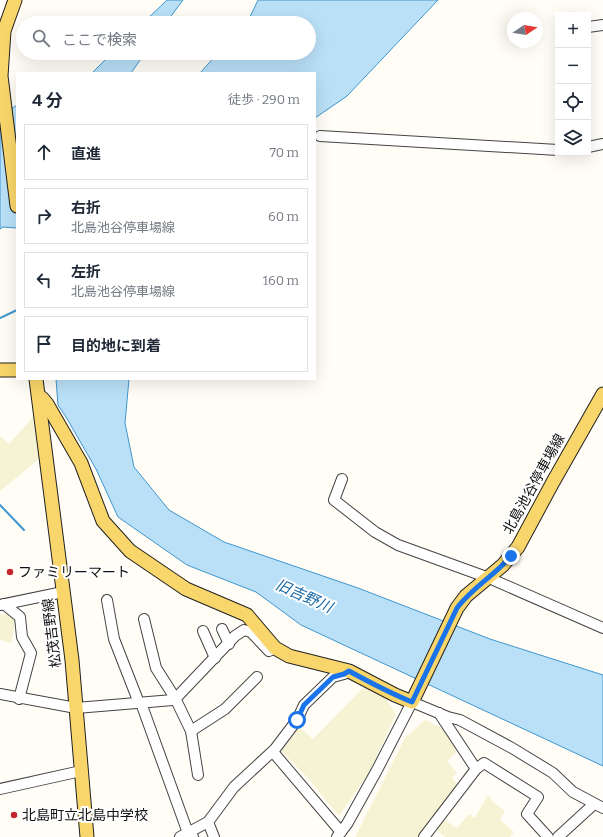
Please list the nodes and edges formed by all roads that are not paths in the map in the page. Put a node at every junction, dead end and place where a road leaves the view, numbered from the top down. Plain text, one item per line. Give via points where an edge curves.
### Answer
1 (15, 0) edge
2 (603, 25) edge
3 (591, 27) edge
4 (320, 136) dead end
5 (603, 144) edge
6 (591, 146) edge
7 (555, 150) edge
8 (16, 199) edge
9 (0, 370) edge
10 (16, 370) edge
11 (36, 380) edge
12 (603, 394) edge
13 (39, 398) junction
14 (342, 479) dead end
15 (488, 578) junction
16 (63, 592) junction
17 (107, 600) dead end
18 (2, 604) edge
19 (144, 619) dead end
20 (603, 628) edge
21 (222, 629) dead end
22 (203, 631) dead end
23 (228, 644) junction
24 (275, 648) junction
25 (215, 658) junction
26 (349, 671) junction
27 (257, 677) dead end
28 (0, 694) edge
29 (19, 698) junction
30 (175, 698) junction
31 (414, 699) junction
32 (140, 703) junction
33 (76, 708) junction
34 (439, 713) junction
35 (191, 731) junction
36 (272, 752) junction
37 (476, 769) junction
38 (81, 771) junction
39 (198, 775) dead end
40 (0, 789) edge
41 (599, 806) edge
42 (208, 822) junction
43 (339, 834) edge
44 (187, 836) edge
45 (87, 837) edge
46 (214, 837) edge
47 (424, 837) edge
48 (548, 837) edge
49 (558, 837) edge

1 - 8 main road via 4,32 1,76
2 - 3 street
4 - 7 street
5 - 6 street
9 - 10 main road
11 - 13 main road, 松茂吉野線
12 - 15 main road, 北島池谷停車場線 via 518,547 504,565
13 - 16 main road, 松茂吉野線
13 - 24 main road via 47,404 81,463 103,521 130,550 186,589 247,615
14 - 15 street via 334,500 375,532 398,545
15 - 20 street
15 - 31 main road, 北島池谷停車場線 via 466,596 457,608
16 - 18 street
16 - 33 main road, 松茂吉野線
17 - 32 street via 114,639
18 - 29 street via 20,617 22,637 31,653
19 - 30 street via 156,668
21 - 23 street
22 - 25 street
23 - 24 street via 244,630 251,632 269,651
23 - 25 street
24 - 26 main road via 289,656
25 - 30 street
26 - 31 main road via 395,695
26 - 36 street via 333,677 304,705 297,720
27 - 35 street via 225,709
28 - 29 street
29 - 33 street
30 - 32 street
30 - 35 street
31 - 34 street
31 - 43 street via 377,770
32 - 33 street
32 - 44 street
33 - 38 main road, 松茂吉野線
34 - 37 street
34 - 41 street via 460,720 512,748 553,773 573,792
35 - 39 street
36 - 42 street via 234,787
36 - 43 street
37 - 47 street
37 - 48 street via 484,763 538,797 527,814
38 - 40 street
38 - 45 main road, 松茂吉野線
41 - 49 street
42 - 44 street
42 - 46 street

